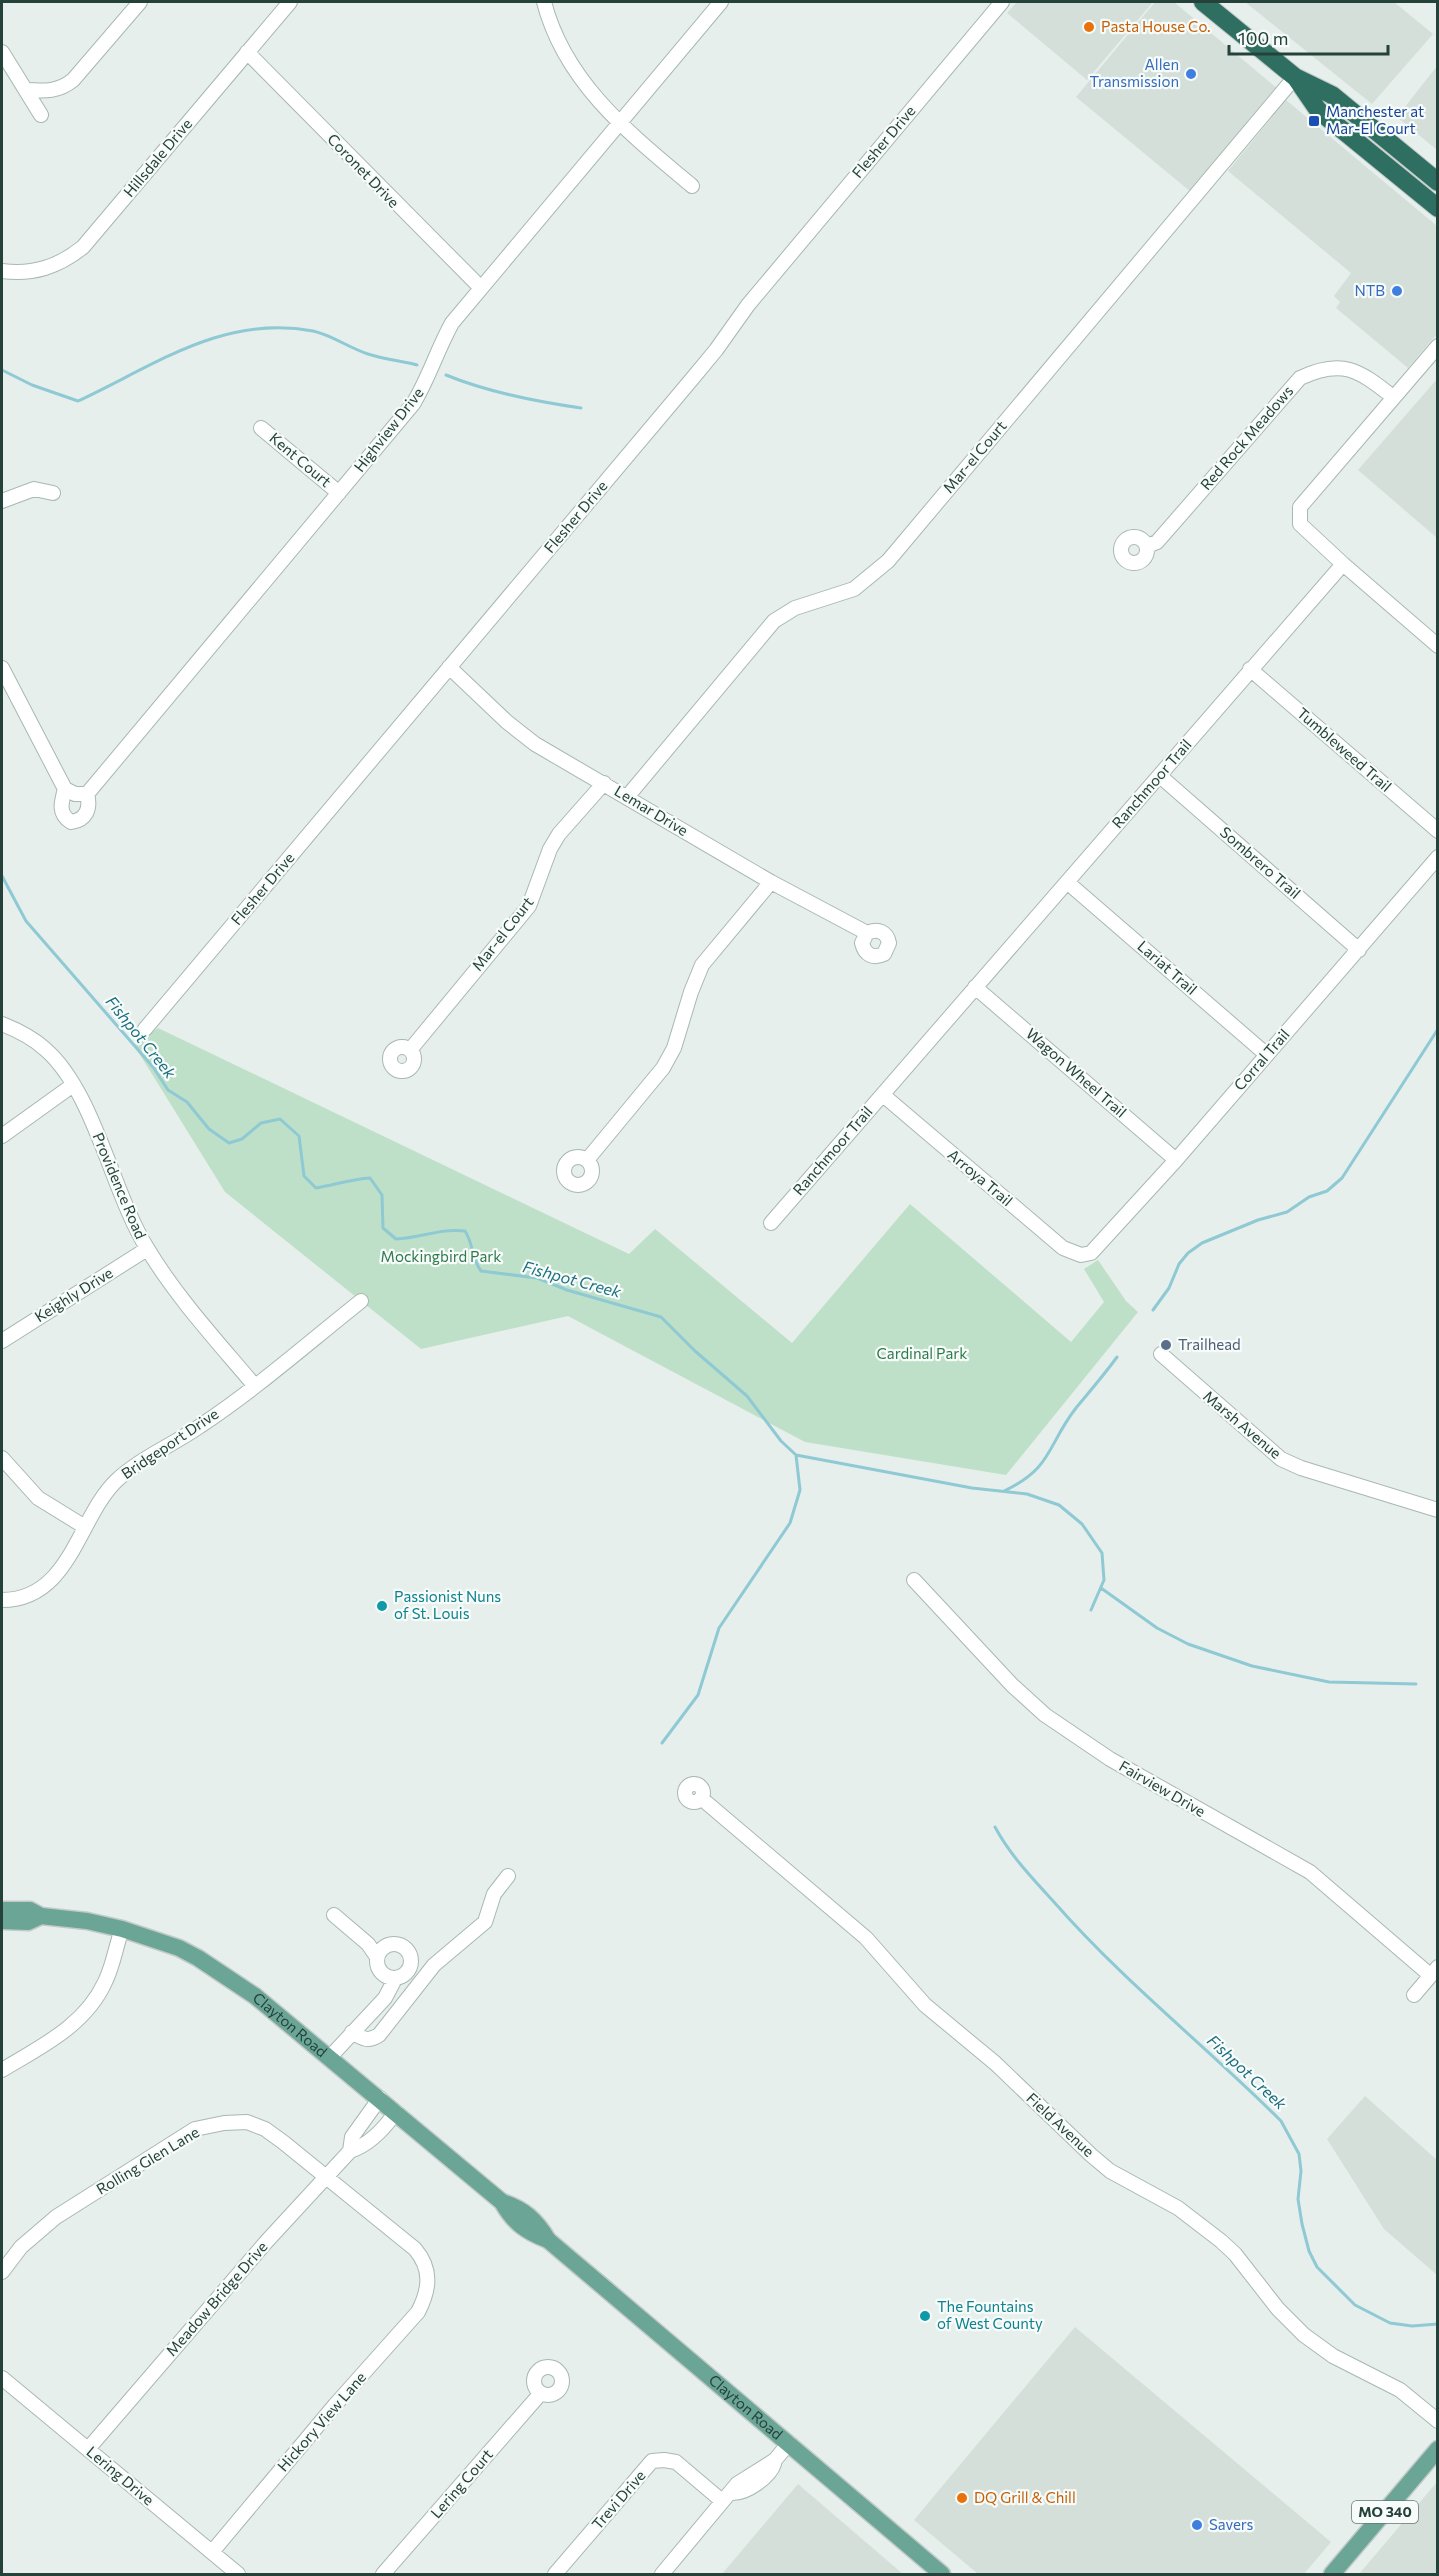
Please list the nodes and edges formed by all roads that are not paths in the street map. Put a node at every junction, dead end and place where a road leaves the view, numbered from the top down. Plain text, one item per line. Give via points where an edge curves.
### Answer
1 (140, 2) edge
2 (290, 2) edge
3 (544, 2) edge
4 (721, 2) edge
5 (1002, 2) edge
6 (1203, 2) edge
7 (2, 52) edge
8 (247, 52) junction
9 (1295, 77) junction
10 (26, 90) junction
11 (41, 115) dead end
12 (619, 124) junction
13 (1437, 182) edge
14 (692, 186) dead end
15 (1437, 208) edge
16 (2, 271) edge
17 (481, 288) junction
18 (1437, 346) edge
19 (1394, 397) junction
20 (261, 428) dead end
21 (339, 493) junction
22 (53, 494) dead end
23 (2, 501) edge
24 (1147, 546) dead end
25 (1343, 564) junction
26 (1437, 646) edge
27 (450, 667) junction
28 (2, 668) edge
29 (1250, 669) junction
30 (1160, 776) junction
31 (604, 783) junction
32 (65, 789) junction
33 (87, 794) junction
34 (627, 797) junction
35 (1437, 831) edge
36 (1437, 858) edge
37 (771, 882) junction
38 (1067, 882) junction
39 (867, 933) dead end
40 (1359, 950) junction
41 (975, 987) junction
42 (2, 1024) edge
43 (145, 1029) dead end
44 (410, 1050) dead end
45 (1267, 1055) junction
46 (74, 1085) junction
47 (883, 1095) junction
48 (2, 1136) edge
49 (587, 1160) dead end
50 (1176, 1160) junction
51 (771, 1223) dead end
52 (147, 1249) junction
53 (1081, 1255) joint
54 (361, 1300) dead end
55 (2, 1341) edge
56 (1161, 1354) dead end
57 (254, 1385) junction
58 (2, 1458) edge
59 (1437, 1510) edge
60 (85, 1527) junction
61 (914, 1580) dead end
62 (2, 1599) edge
63 (701, 1798) dead end
64 (508, 1876) dead end
65 (2, 1910) edge
66 (334, 1915) dead end
67 (41, 1916) junction
68 (2, 1921) edge
69 (122, 1929) junction
70 (377, 1957) junction
71 (1434, 1971) edge
72 (396, 1979) junction
73 (1414, 1995) dead end
74 (352, 2032) junction
75 (330, 2058) junction
76 (2, 2070) edge
77 (380, 2098) junction
78 (396, 2112) junction
79 (350, 2151) junction
80 (327, 2178) junction
81 (2, 2272) edge
82 (426, 2289) joint
83 (2, 2379) edge
84 (541, 2393) dead end
85 (1437, 2421) edge
86 (789, 2443) junction
87 (88, 2449) junction
88 (1437, 2449) edge
89 (726, 2497) junction
90 (212, 2552) junction
91 (238, 2574) edge
92 (383, 2574) edge
93 (555, 2574) edge
94 (662, 2574) edge
95 (942, 2574) edge
96 (1332, 2574) edge

1 - 10 street via 63,88
2 - 8 street, Hillsdale Drive
3 - 12 street via 555,39 566,58
4 - 12 street, Highview Drive
5 - 27 street, Flesher Drive
6 - 9 highway
7 - 10 street
8 - 16 street, Hillsdale Drive via 83,247 53,267 18,273
8 - 17 street, Coronet Drive
9 - 13 highway via 1332,95
9 - 15 highway via 1318,110
9 - 34 street, Mar-el Court via 888,561 854,589 795,608 774,621
10 - 11 street
12 - 14 street
12 - 17 street, Highview Drive
17 - 21 street, Highview Drive via 452,323 413,404
18 - 19 street
19 - 24 street, Red Rock Meadows via 1366,376 1340,367 1320,368 1300,378 1158,542
19 - 25 street via 1299,511 1304,529
20 - 21 street, Kent Court
21 - 33 street, Highview Drive
22 - 23 street via 34,489
25 - 26 street
25 - 29 street, Ranchmoor Trail
27 - 31 street, Lemar Drive via 536,744
27 - 43 street, Flesher Drive
28 - 32 street, Highview Drive
29 - 30 street, Ranchmoor Trail
29 - 35 street, Tumbleweed Trail
30 - 38 street, Ranchmoor Trail
30 - 40 street, Sombrero Trail
31 - 34 street, Lemar Drive
31 - 44 street, Mar-el Court via 549,849 529,906
32 - 33 street
32 - 33 street, Highview Drive via 61,810 71,822 80,821 87,814
34 - 37 street, Lemar Drive
36 - 40 street, Corral Trail
37 - 39 street, Lemar Drive
37 - 49 street via 702,965 674,1048 663,1068
38 - 41 street, Ranchmoor Trail
38 - 45 street, Lariat Trail
40 - 45 street, Corral Trail
41 - 47 street, Ranchmoor Trail
41 - 50 street, Wagon Wheel Trail
42 - 46 street, Providence Road via 46,1049
45 - 50 street, Corral Trail
46 - 48 street
46 - 52 street, Providence Road
47 - 51 street, Ranchmoor Trail
47 - 53 street, Arroya Trail via 1063,1248
50 - 53 street, Corral Trail via 1100,1245
52 - 55 street, Keighly Drive
52 - 57 street, Providence Road
54 - 57 street, Bridgeport Drive
56 - 59 street, Marsh Avenue via 1281,1460
57 - 60 street, Bridgeport Drive via 200,1426 116,1480
58 - 60 street via 38,1498
60 - 62 street, Bridgeport Drive via 54,1576 30,1592
61 - 71 street, Fairview Drive via 1045,1715 1110,1759 1310,1872
63 - 85 street, Field Avenue via 866,1938 926,2005 995,2062 1091,2154 1118,2176 1178,2208 1221,2241 1304,2335 1333,2356 1400,2390
64 - 74 street via 494,1894 485,1922 434,1965 379,2035 363,2040
65 - 67 main road, Clayton Road via 30,1911
66 - 70 street via 368,1944
67 - 68 main road, Clayton Road via 28,1922
67 - 69 main road, Clayton Road
69 - 75 main road, Clayton Road via 179,1948 212,1966
69 - 76 street via 106,1981 86,2010 61,2034
70 - 72 street via 380,1973
70 - 72 street via 388,1945 399,1945 408,1951 409,1971
71 - 73 street
72 - 74 street via 385,1998
74 - 75 street
75 - 77 main road, Clayton Road
77 - 78 main road, Clayton Road
77 - 79 street, Meadow Bridge Drive via 352,2137
78 - 79 street, Meadow Bridge Drive via 363,2147
78 - 86 main road, Clayton Road via 502,2202 519,2207 538,2223 548,2240
79 - 80 street, Meadow Bridge Drive
80 - 81 street, Rolling Glen Lane via 265,2129 247,2122 195,2129 56,2217 21,2247
80 - 82 street, Rolling Glen Lane via 415,2249 428,2271
80 - 87 street, Meadow Bridge Drive via 267,2241
82 - 90 street, Hickory View Lane via 418,2312
83 - 87 street, Lering Drive
84 - 92 street, Lering Court
86 - 89 street via 760,2481
86 - 95 main road, Clayton Road
87 - 90 street, Lering Drive
88 - 96 main road, MO 340
89 - 93 street, Trevi Drive via 676,2462 652,2461
89 - 94 street
90 - 91 street, Lering Drive

